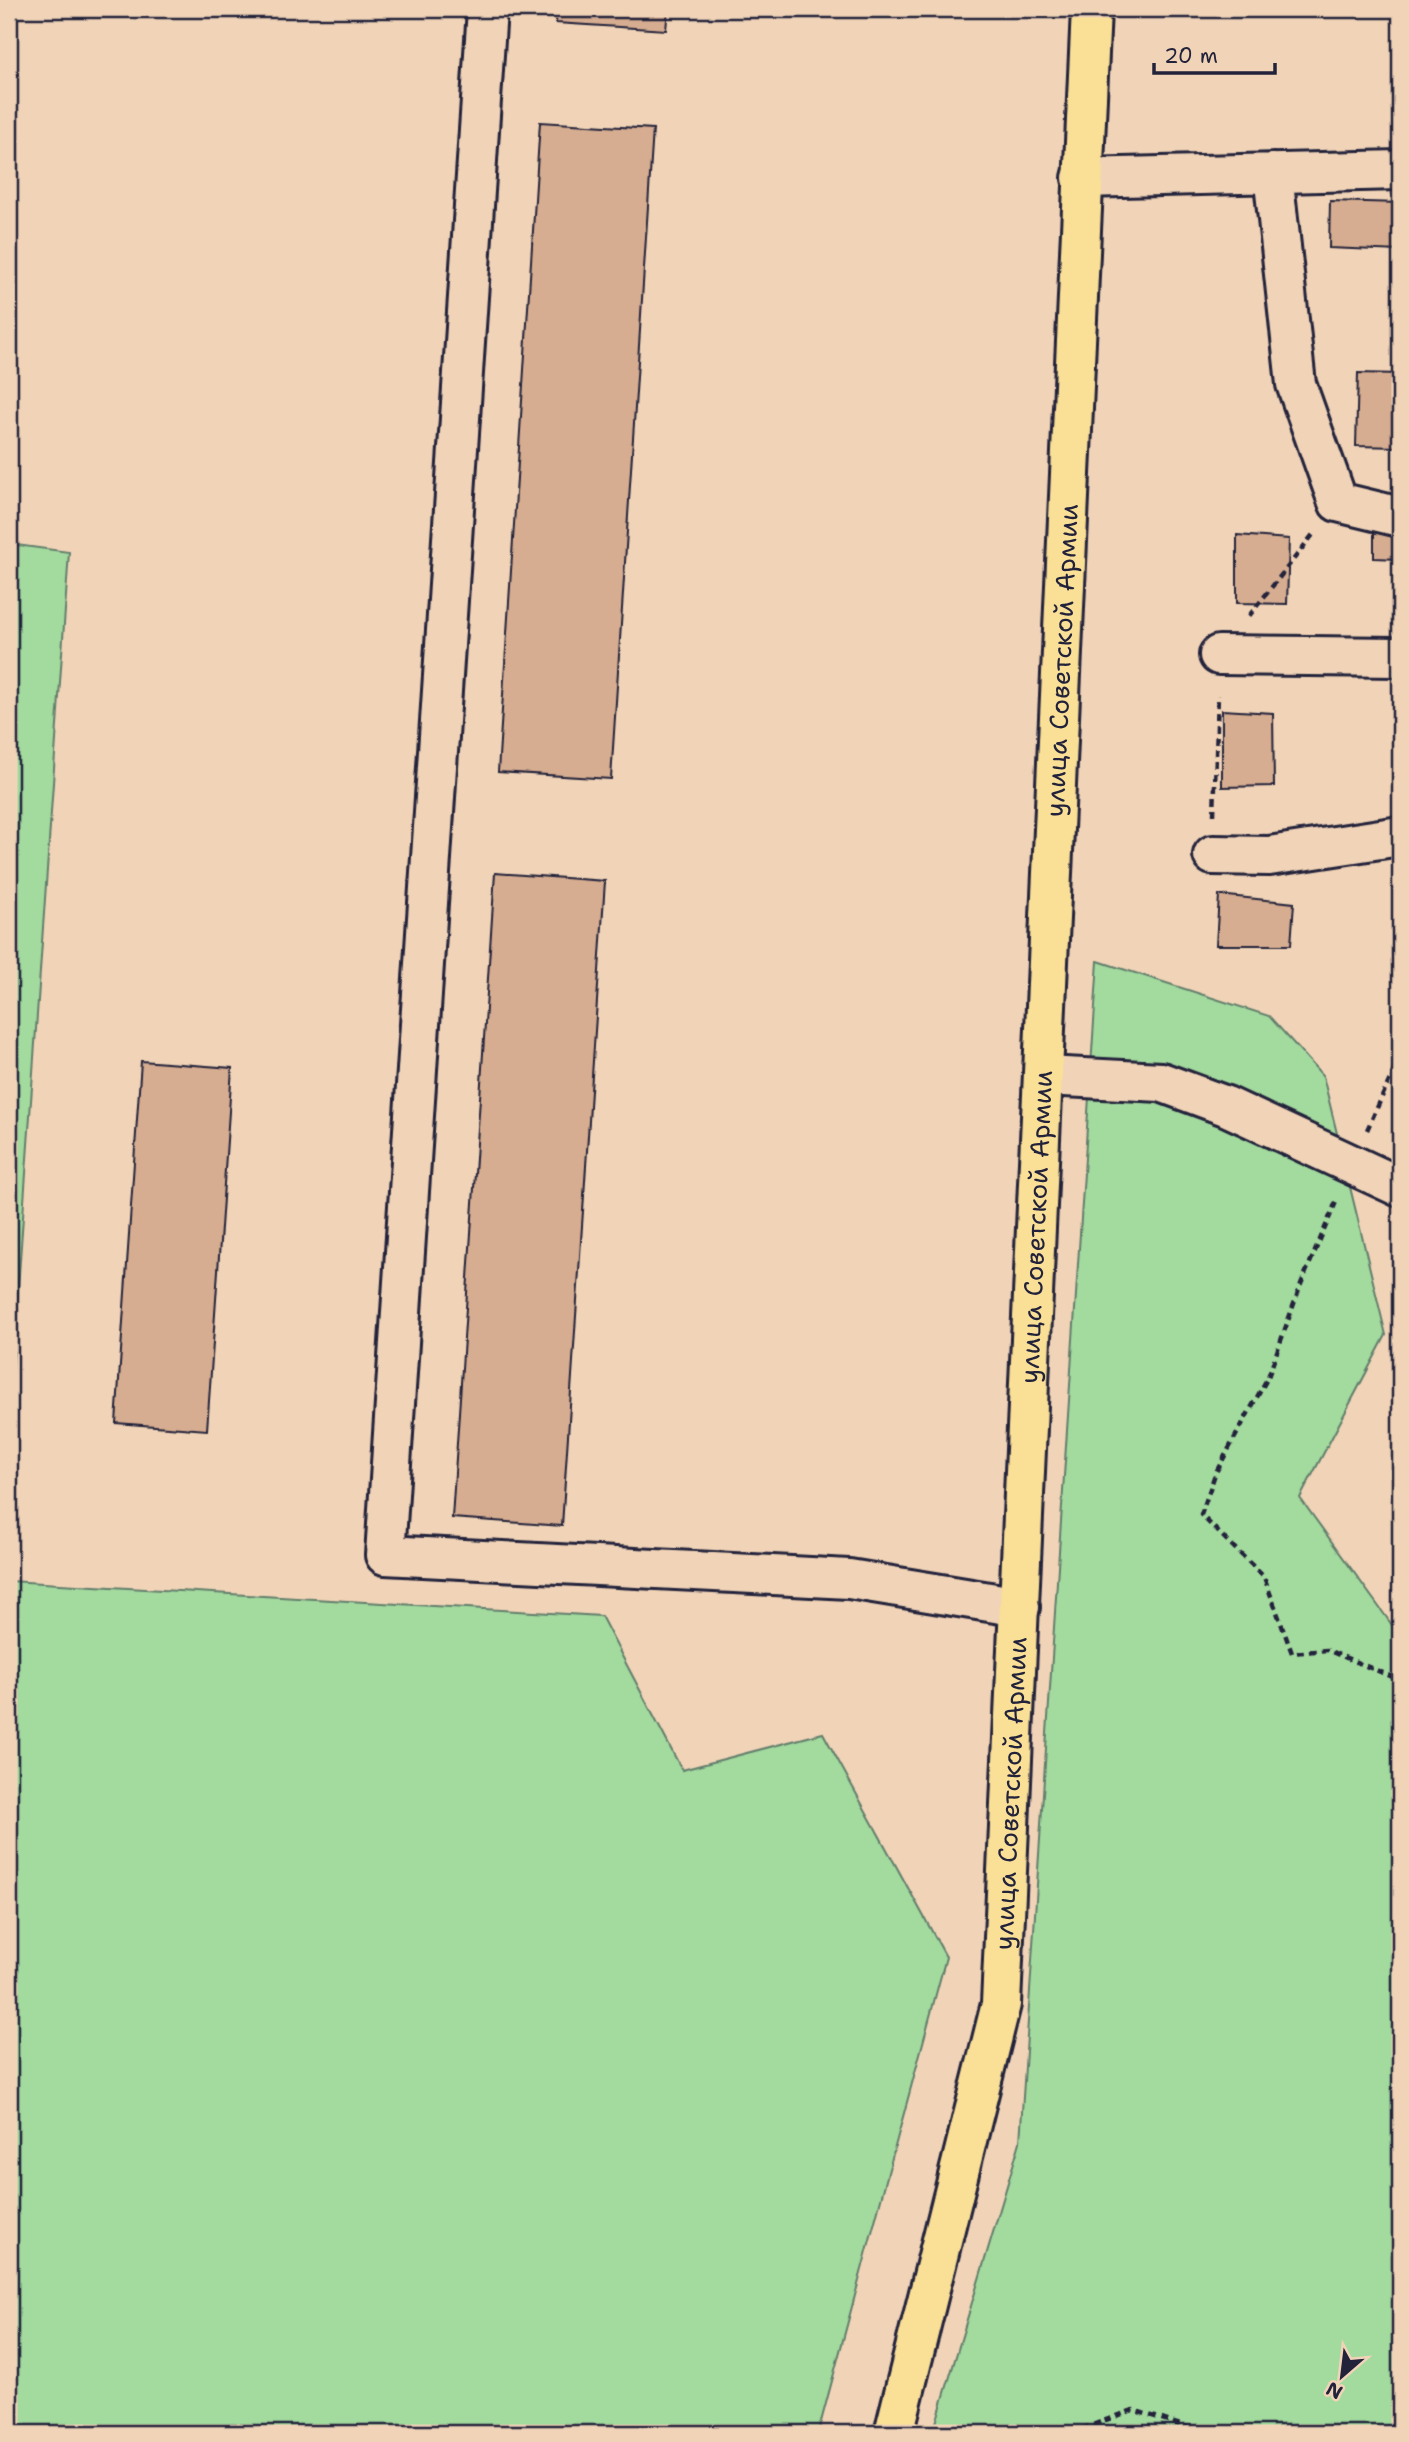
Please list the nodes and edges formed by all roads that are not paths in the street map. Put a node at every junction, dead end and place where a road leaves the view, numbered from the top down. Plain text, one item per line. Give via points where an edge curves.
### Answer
1 (486, 9) edge
2 (1091, 9) edge
3 (1400, 170) edge
4 (1273, 173) junction
5 (1082, 178) junction
6 (1400, 516) edge
7 (1219, 655) dead end
8 (1400, 657) edge
9 (1400, 836) edge
10 (1213, 855) dead end
11 (1045, 1076) junction
12 (1400, 1187) edge
13 (1020, 1607) junction
14 (894, 2433) edge

1 - 13 lane via 386,1555 849,1580
2 - 5 main road, улица Советской Армии
3 - 4 lane
4 - 5 lane
4 - 6 lane via 1296,384 1338,502
5 - 11 main road, улица Советской Армии
7 - 8 lane
9 - 10 lane via 1269,856
11 - 12 lane via 1161,1082 1226,1106
11 - 13 main road, улица Советской Армии
13 - 14 main road, улица Советской Армии via 1001,2004

